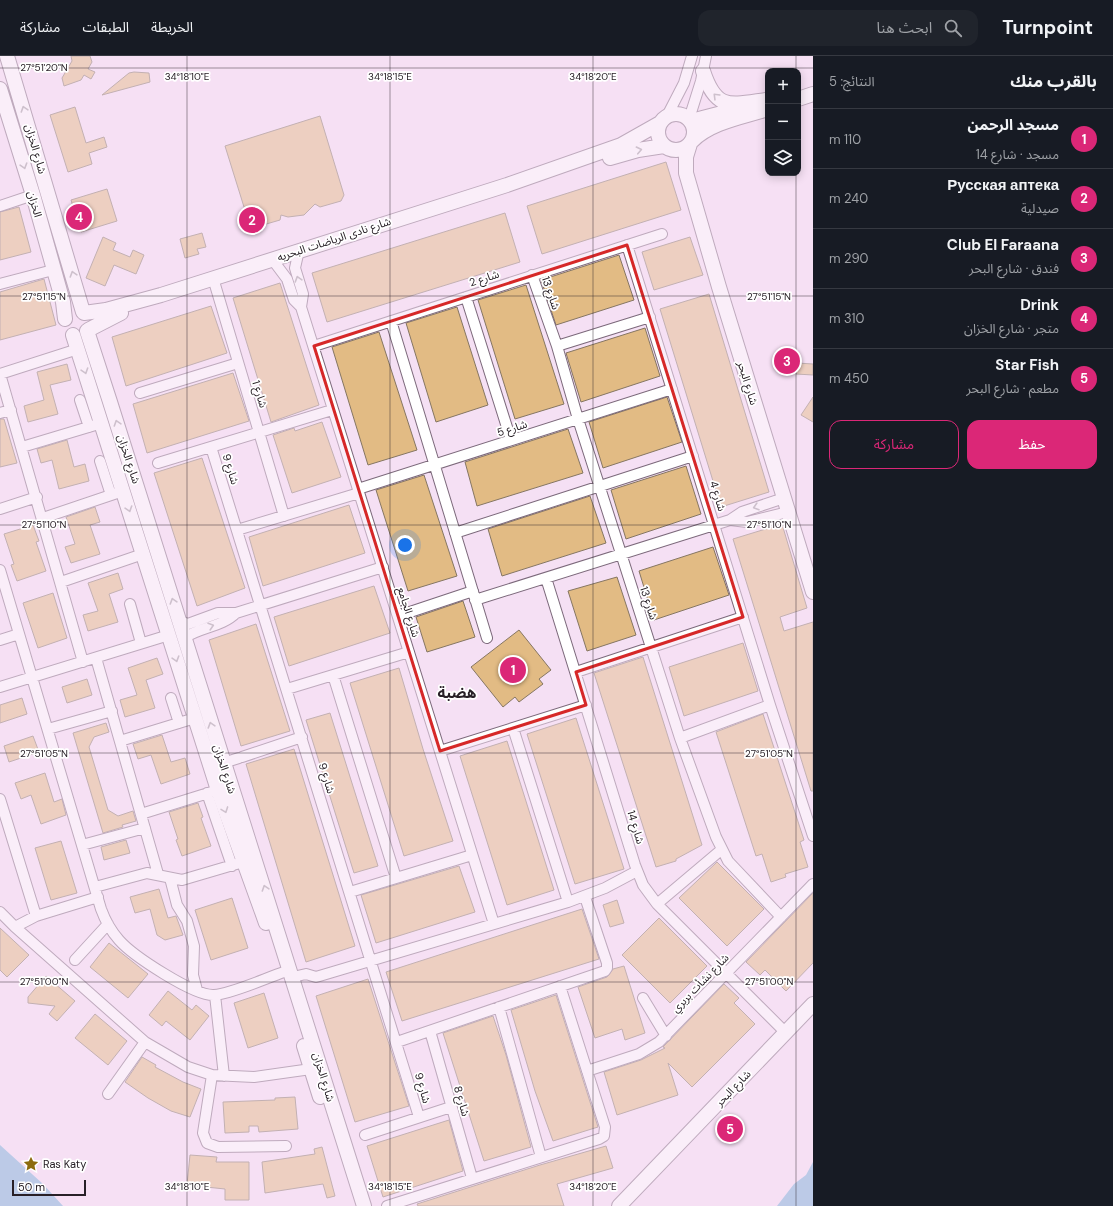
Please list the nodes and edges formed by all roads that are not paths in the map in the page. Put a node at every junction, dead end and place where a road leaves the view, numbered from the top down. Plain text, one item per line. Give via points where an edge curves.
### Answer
1 (7, 56) edge
2 (692, 56) edge
3 (706, 56) edge
4 (703, 71) junction
5 (813, 86) edge
6 (801, 89) edge
7 (0, 90) edge
8 (813, 94) edge
9 (801, 98) edge
10 (765, 103) edge
11 (765, 103) edge
12 (765, 104) edge
13 (663, 119) junction
14 (690, 120) junction
15 (691, 142) junction
16 (666, 148) junction
17 (686, 173) junction
18 (507, 184) junction
19 (33, 195) junction
20 (0, 206) edge
21 (662, 234) dead end
22 (627, 245) junction
23 (299, 250) junction
24 (272, 259) junction
25 (54, 270) junction
26 (532, 275) junction
27 (213, 278) junction
28 (0, 284) edge
29 (161, 295) junction
30 (466, 297) junction
31 (301, 307) junction
32 (83, 312) junction
33 (650, 317) junction
34 (65, 319) junction
35 (391, 321) junction
36 (87, 331) junction
37 (73, 335) junction
38 (314, 346) junction
39 (557, 346) junction
40 (78, 349) junction
41 (238, 362) junction
42 (0, 374) edge
43 (672, 389) junction
44 (140, 394) dead end
45 (80, 400) dead end
46 (11, 410) junction
47 (332, 410) junction
48 (0, 413) edge
49 (578, 419) junction
50 (96, 425) junction
51 (259, 433) junction
52 (511, 440) junction
53 (22, 447) junction
54 (211, 447) junction
55 (693, 456) junction
56 (100, 461) dead end
57 (158, 463) dead end
58 (434, 465) junction
59 (600, 486) junction
60 (359, 491) junction
61 (117, 493) junction
62 (37, 497) junction
63 (786, 505) junction
64 (0, 509) edge
65 (284, 516) junction
66 (43, 518) junction
67 (714, 525) junction
68 (237, 530) junction
69 (455, 533) junction
70 (143, 554) junction
71 (622, 554) junction
72 (383, 567) junction
73 (0, 570) edge
74 (546, 578) junction
75 (61, 582) junction
76 (813, 592) edge
77 (474, 595) junction
78 (130, 604) dead end
79 (261, 605) junction
80 (236, 613) junction
81 (398, 616) junction
82 (743, 617) junction
83 (179, 621) junction
84 (19, 634) junction
85 (169, 635) junction
86 (184, 638) junction
87 (487, 638) dead end
88 (0, 640) edge
89 (142, 644) junction
90 (651, 647) junction
91 (409, 652) junction
92 (96, 658) junction
93 (83, 662) junction
94 (576, 672) junction
95 (333, 675) junction
96 (32, 677) junction
97 (0, 687) edge
98 (287, 689) junction
99 (171, 698) dead end
100 (586, 705) junction
101 (770, 705) junction
102 (112, 711) junction
103 (195, 718) junction
104 (179, 723) junction
105 (513, 728) junction
106 (48, 729) junction
107 (302, 737) junction
108 (680, 738) junction
109 (120, 741) junction
110 (440, 751) junction
111 (223, 763) junction
112 (212, 791) junction
113 (0, 799) edge
114 (141, 814) junction
115 (145, 828) junction
116 (813, 836) edge
117 (82, 845) junction
118 (721, 850) junction
119 (472, 855) junction
120 (244, 862) junction
121 (637, 872) junction
122 (158, 874) junction
123 (170, 878) junction
124 (396, 878) junction
125 (813, 884) edge
126 (95, 887) junction
127 (350, 892) junction
128 (585, 896) junction
129 (98, 897) junction
130 (568, 902) junction
131 (657, 904) junction
132 (0, 912) edge
133 (36, 916) junction
134 (781, 917) junction
135 (108, 924) junction
136 (494, 924) junction
137 (15, 927) junction
138 (75, 960) dead end
139 (371, 960) junction
140 (726, 973) junction
141 (288, 974) junction
142 (560, 986) junction
143 (197, 990) junction
144 (215, 994) junction
145 (643, 998) dead end
146 (813, 1004) edge
147 (499, 1007) junction
148 (430, 1031) junction
149 (786, 1033) junction
150 (666, 1036) junction
151 (145, 1042) junction
152 (397, 1042) junction
153 (311, 1069) junction
154 (587, 1071) junction
155 (212, 1075) junction
156 (224, 1076) junction
157 (108, 1094) dead end
158 (451, 1107) junction
159 (419, 1117) junction
160 (365, 1134) dead end
161 (286, 1146) dead end
162 (541, 1157) junction
163 (472, 1178) junction
164 (355, 1206) edge
165 (364, 1206) edge
166 (387, 1206) edge
167 (619, 1206) edge

32 -> 1 main road, شارع الخزان
2 - 13 street via 684,83
3 - 4 street
10 -> 4 main road via 722,102 711,91
4 - 14 street
5 - 6 main road
7 -> 19 main road, الخزان
8 - 9 main road
11 - 14 main road
12 - 15 main road via 699,134
13 - 14 main road via 681,114
13 - 16 main road via 657,133
13 - 18 main road, شارع نادى الرياضات البحريه via 621,145
14 - 15 main road via 694,131
15 - 16 main road via 678,150
15 - 17 main road, شارع البحر via 686,157
16 - 17 main road, شارع البحر via 675,155
18 -> 16 main road, شارع نادى الرياضات البحريه via 623,154
17 - 63 main road, شارع البحر
18 - 23 main road, شارع نادى الرياضات البحريه
19 - 20 street
19 - 25 main road, الخزان
21 - 22 street, شارع 2
22 - 26 street, شارع 2
22 - 33 street, شارع 4
23 - 24 main road, شارع نادى الرياضات البحريه
31 -> 23 street, شارع الجامع via 303,294 295,268
24 - 27 main road, شارع نادى الرياضات البحريه
24 - 31 street, شارع الجامع via 287,280 294,300
25 - 28 street
25 - 34 main road, الخزان
26 - 30 street, شارع 2
26 - 39 street, شارع 13
27 - 29 main road, شارع نادى الرياضات البحريه
27 - 41 street, شارع 1
29 - 32 main road, شارع نادى الرياضات البحريه via 106,310
29 - 36 main road, شارع نادى الرياضات البحريه via 108,318
30 - 35 street, شارع 2
30 - 52 street
31 - 38 street, شارع الجامع
32 - 34 main road via 71,312
32 - 36 main road via 89,319
33 - 39 street
33 - 43 street, شارع 4
34 - 37 main road via 67,330
35 - 38 street, شارع 2
35 - 58 street
36 - 37 main road
83 -> 36 main road, شارع الخزان
37 - 40 main road, شارع الخزان
38 - 47 street, شارع الجامع
39 - 49 street, شارع 13
40 - 42 street
40 -> 50 main road, شارع الخزان
41 - 44 street
41 - 51 street, شارع 1
42 - 46 street
43 - 49 street, شارع 5
43 - 55 street, شارع 4
45 - 50 street
46 - 48 street
46 - 53 street
47 - 51 street
47 - 60 street, شارع الجامع
49 - 52 street, شارع 5
49 - 59 street, شارع 13
50 - 53 street
50 - 61 main road, شارع الخزان
51 - 54 street
51 - 65 street, شارع 1
52 - 58 street, شارع 5
53 - 62 street
54 - 57 street
54 - 68 street, شارع 9
55 - 59 street
55 - 67 street, شارع 4
56 - 61 street
58 - 60 street, شارع 5
58 - 69 street
59 - 69 street
59 - 71 street, شارع 13
60 - 65 street, شارع 5
60 - 72 street, شارع الجامع
61 - 66 street
61 -> 70 main road, شارع الخزان
62 - 64 street
62 - 66 street
63 - 67 street via 742,512 730,520
63 - 76 main road, شارع البحر
65 - 68 street, شارع 5
66 - 75 street
67 - 71 street
67 - 82 street, شارع 4
68 - 79 street, شارع 9
69 - 77 street
70 - 75 street
70 - 85 main road, شارع الخزان
71 - 74 street
71 - 90 street, شارع 13
72 - 79 street
72 - 81 street, شارع الجامع
73 - 84 street
74 - 77 street
74 - 94 street, شارع 14
75 - 93 street
77 - 81 street
77 - 87 street
78 - 89 street
79 - 80 street
79 - 98 street, شارع 9
80 - 83 street via 218,613 190,624
86 -> 80 street via 200,629 224,622
81 - 91 street, شارع الجامع
82 - 90 street
82 - 101 street, شارع 4
83 - 86 main road, شارع الخزان
84 - 88 street
84 - 96 street
85 - 89 street
85 -> 103 main road, شارع الخزان
111 -> 86 main road, شارع الخزان
89 - 92 street
90 - 94 street
90 - 108 street, شارع 13
91 - 95 street
91 - 110 street, شارع الجامع
92 - 93 street
92 - 102 street
93 - 96 street
94 - 100 street, شارع 14
95 - 98 street
95 - 124 street
96 - 97 street
96 - 106 street
98 - 107 street, شارع 9
99 - 104 street
100 - 105 street
100 - 121 street, شارع 14
101 - 108 street
101 - 116 street, شارع 4
102 - 106 street
102 - 109 street
103 - 104 street
103 - 112 main road, شارع الخزان
104 - 109 street
105 - 110 street
105 - 130 street
106 - 117 street
107 - 111 street
107 - 127 street, شارع 9
108 - 118 street, شارع 13
109 - 114 street
110 - 119 street, شارع الجامع
111 - 120 main road, شارع الخزان
112 - 114 street
112 - 120 main road, شارع الخزان
113 - 133 street
114 - 115 street
115 - 117 street
115 - 122 street
117 - 126 street
118 - 131 street
118 - 134 street, شارع 13 via 728,861
119 - 124 street
119 - 136 street, شارع الجامع
120 - 123 street via 182,880
120 - 141 main road, شارع الخزان
121 - 128 street
121 - 131 street, شارع 14 via 643,886
122 - 123 street
122 - 126 street via 141,874
123 - 143 street via 177,905 186,921 194,946 193,975
124 - 127 street
125 - 134 street, شارع نشأت بربري
126 - 129 street
127 - 139 street, شارع 9
128 - 130 street
128 - 142 street via 607,968
129 - 133 street
129 - 135 street
130 - 136 street
131 - 140 street, شارع 14
132 - 137 street
133 - 137 street
134 - 140 street, شارع نشأت بربري
135 - 138 street
135 - 143 street via 127,948 164,974
136 - 139 street
137 - 151 street
139 - 141 street via 316,977
139 - 152 street, شارع 9
140 - 149 street, شارع 14
140 - 150 street, شارع نشأت بربري
141 - 144 street
141 - 153 main road, شارع الخزان
141 - 165 main road, شارع الخزان
142 - 147 street
142 - 154 street
143 - 144 street
144 - 156 street
145 - 150 street
146 - 149 main road, شارع البحر
147 - 148 street
147 - 162 street
148 - 152 street
148 - 158 street, شارع 8
149 - 167 main road, شارع البحر
150 - 154 street, شارع نشأت بربري via 646,1051
151 - 155 street via 188,1067
151 - 157 street
152 - 159 street, شارع 9
153 - 156 street via 268,1076
153 - 164 main road, شارع الخزان
154 - 162 street via 605,1134 599,1139
155 - 156 street
155 - 161 street via 203,1133 207,1143 214,1147
158 - 159 street
158 - 163 street, شارع 8
159 - 160 street
162 - 163 street
163 - 166 street

